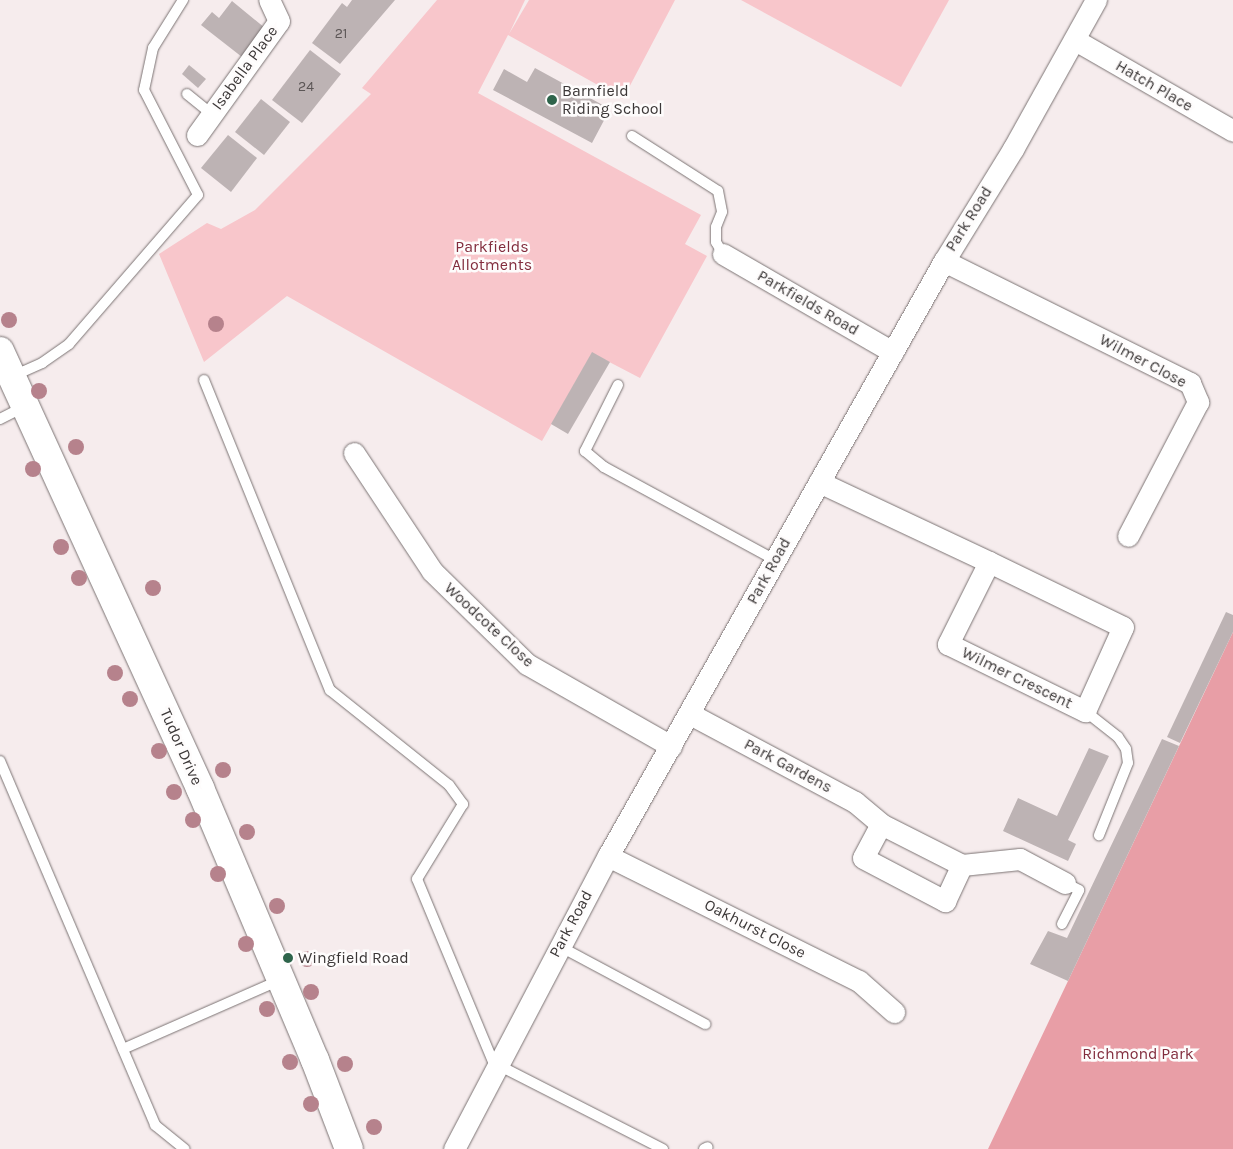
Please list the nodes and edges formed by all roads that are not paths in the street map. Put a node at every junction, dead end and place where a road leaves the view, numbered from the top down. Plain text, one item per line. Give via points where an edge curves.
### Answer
1 (183, 0) edge
2 (269, 0) edge
3 (1096, 0) edge
4 (1075, 40) junction
5 (187, 94) dead end
6 (212, 114) junction
7 (1233, 131) edge
8 (197, 135) dead end
9 (632, 136) dead end
10 (723, 254) joint
11 (944, 261) junction
12 (0, 351) edge
13 (893, 352) junction
14 (12, 376) junction
15 (204, 380) dead end
16 (618, 385) dead end
17 (25, 407) junction
18 (0, 420) edge
19 (354, 454) dead end
20 (819, 482) junction
21 (1128, 536) dead end
22 (775, 560) junction
23 (989, 562) junction
24 (1085, 711) junction
25 (690, 714) junction
26 (671, 746) junction
27 (0, 761) edge
28 (881, 824) junction
29 (1099, 835) dead end
30 (608, 856) junction
31 (962, 865) junction
32 (1066, 883) joint
33 (1062, 924) dead end
34 (558, 946) junction
35 (280, 980) junction
36 (894, 1012) dead end
37 (705, 1024) dead end
38 (123, 1049) junction
39 (498, 1069) junction
40 (185, 1149) edge
41 (349, 1149) edge
42 (454, 1149) edge
43 (663, 1149) edge

1 - 14 lane via 153,48 144,90 198,195 69,344 42,363
2 - 6 street, Isabella Place via 279,21
3 - 4 street, Park Road
4 - 7 street, Hatch Place
4 - 11 street, Park Road
5 - 6 lane
6 - 8 street, Isabella Place
9 - 10 lane via 718,191 722,212 716,227 716,242
10 - 13 street, Parkfields Road
11 - 13 street, Park Road
11 - 21 street, Wilmer Close via 1190,383 1198,402
12 - 14 street, Tudor Drive
13 - 20 street, Park Road
14 - 17 street, Tudor Drive
15 - 39 lane via 330,690 449,785 463,804 417,879
16 - 22 lane via 585,451 604,467
17 - 18 lane
17 - 35 street, Tudor Drive via 200,788
19 - 26 street, Woodcote Close via 432,571 527,664
20 - 22 street, Park Road
20 - 23 street, Wilmer Crescent
22 - 25 street, Park Road
23 - 24 street, Wilmer Crescent via 1123,627
23 - 24 street, Wilmer Crescent via 948,644
24 - 29 lane via 1118,736 1126,749 1128,763
25 - 26 street, Park Road
25 - 28 street, Park Gardens via 854,802
26 - 30 street, Park Road
27 - 38 lane
28 - 31 street, Park Gardens
28 - 31 street via 863,858 945,901
30 - 34 street, Park Road
30 - 36 street, Oakhurst Close via 859,981
31 - 32 street via 1020,859
32 - 33 lane via 1079,890
34 - 37 lane
34 - 39 street, Park Road
35 - 38 lane
35 - 41 street, Tudor Drive
38 - 40 lane via 155,1125
39 - 42 street, Park Road
39 - 43 lane

